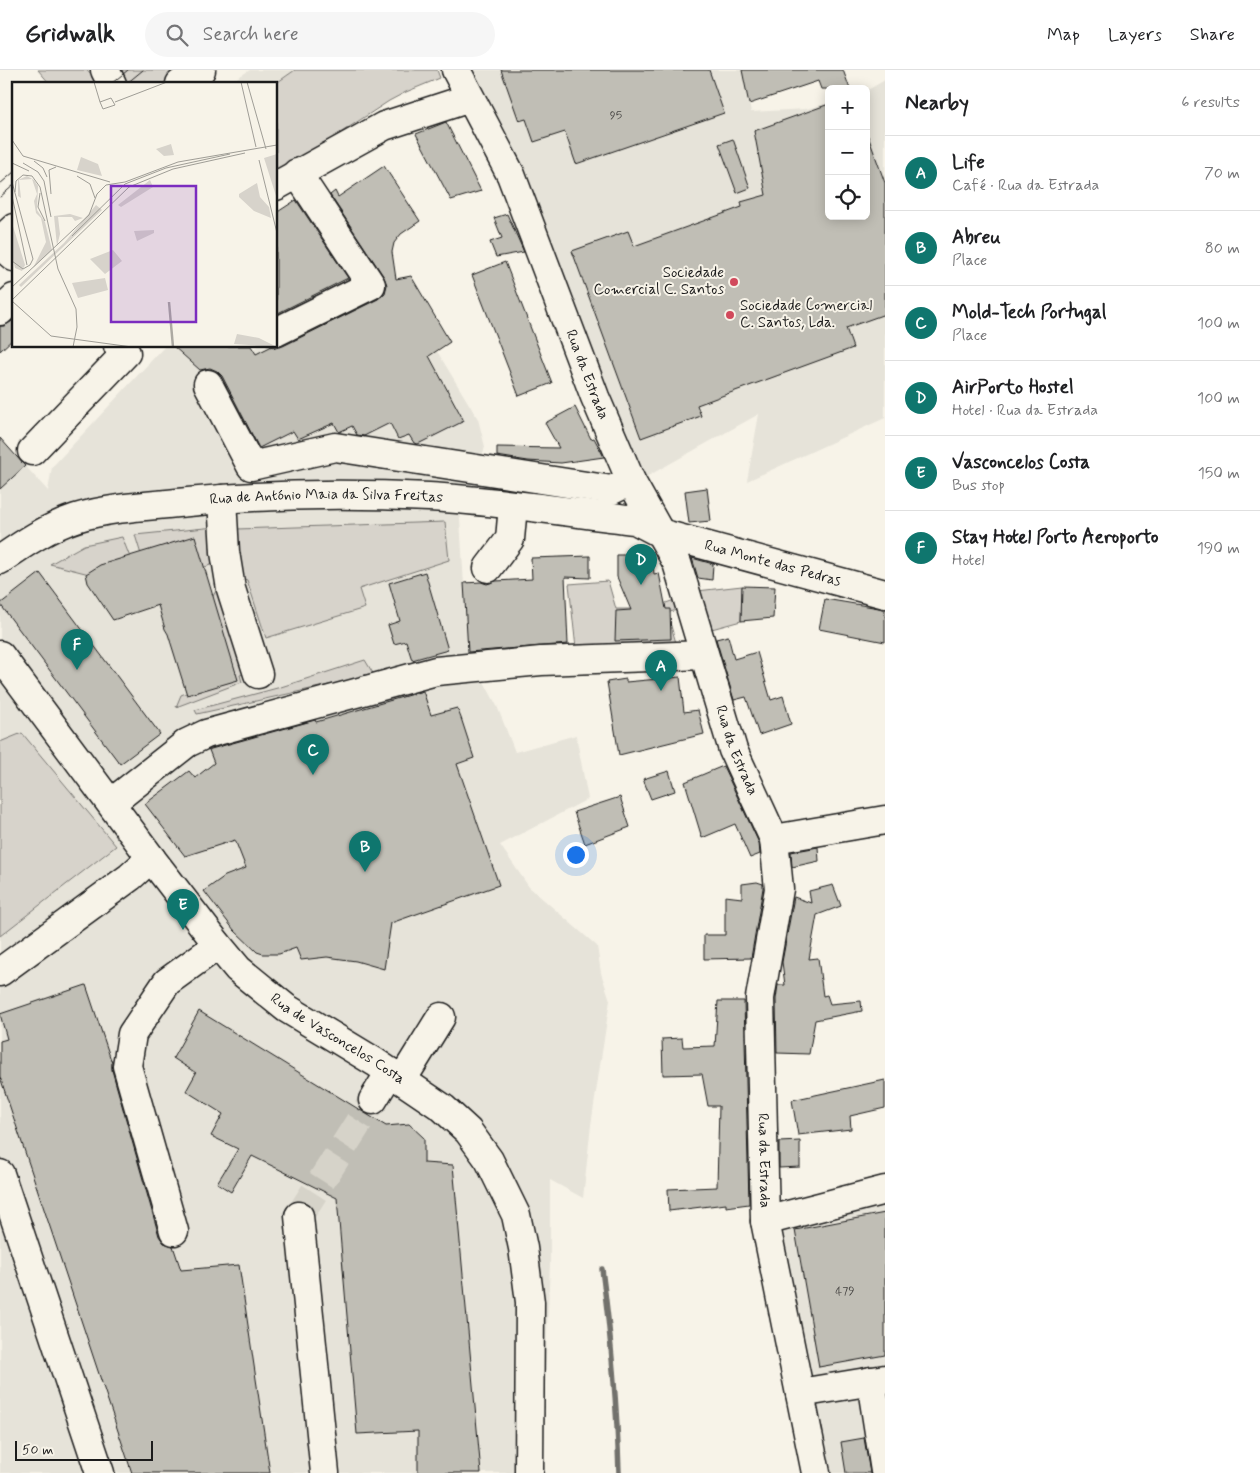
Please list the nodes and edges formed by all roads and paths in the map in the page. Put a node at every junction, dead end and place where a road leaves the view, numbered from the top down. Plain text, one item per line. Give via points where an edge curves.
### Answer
1 (105, 70) edge
2 (201, 70) edge
3 (456, 70) edge
4 (111, 82) edge
5 (183, 82) edge
6 (470, 98) junction
7 (287, 180) edge
8 (12, 230) edge
9 (0, 241) edge
10 (0, 245) edge
11 (12, 255) edge
12 (12, 300) edge
13 (0, 311) edge
14 (278, 331) edge
15 (120, 348) edge
16 (208, 384) dead end
17 (32, 451) dead end
18 (630, 481) junction
19 (222, 499) junction
20 (513, 506) junction
21 (660, 533) junction
22 (0, 560) edge
23 (488, 568) dead end
24 (885, 594) edge
25 (0, 655) edge
26 (704, 655) junction
27 (258, 674) dead end
28 (111, 803) junction
29 (885, 820) edge
30 (774, 839) junction
31 (151, 858) junction
32 (218, 945) junction
33 (0, 972) edge
34 (441, 1017) dead end
35 (396, 1076) junction
36 (373, 1100) tunnel mouth
37 (0, 1174) edge
38 (885, 1190) edge
39 (299, 1216) tunnel mouth
40 (765, 1221) junction
41 (174, 1231) dead end
42 (878, 1380) edge
43 (800, 1393) junction
44 (884, 1456) edge
45 (100, 1473) edge
46 (325, 1473) edge
47 (529, 1473) edge
48 (816, 1473) edge

1 - 4 street
2 - 5 street
3 - 6 street, Rua da Estrada
6 - 7 street via 384,126
6 - 18 street, Rua da Estrada via 510,175
7 - 14 street via 371,285
8 - 9 street
10 - 11 street
12 - 13 street
15 - 17 street via 126,353
16 - 18 street via 251,466 335,447 612,490
18 - 21 street, Rua da Estrada
19 - 20 street, Rua de António Maia da Silva Freitas via 336,494
19 - 22 street, Rua de António Maia da Silva Freitas via 110,510 75,518
19 - 27 street via 230,589
20 - 21 street, Rua de António Maia da Silva Freitas via 635,520
20 - 23 street via 510,539
21 - 24 street, Rua Monte das Pedras
21 - 26 street, Rua da Estrada via 677,563
25 - 28 street, Rua de Vasconcelos Costa
26 - 28 street via 541,661 436,671 206,734 187,743
26 - 30 street, Rua da Estrada via 732,750
28 - 31 street, Rua de Vasconcelos Costa
29 - 30 street
30 - 40 street, Rua da Estrada via 779,889 760,998
31 - 32 street, Rua de Vasconcelos Costa
31 - 33 street via 130,877
32 - 35 street, Rua de Vasconcelos Costa via 238,969 286,1008
32 - 41 street via 167,982 132,1034 127,1066
34 - 35 street
35 - 36 street
35 - 47 street, Rua de Vasconcelos Costa via 443,1108 468,1131 489,1160 516,1215 530,1302
37 - 45 street
38 - 40 street
39 - 46 street
40 - 43 street, Rua da Estrada
42 - 43 street
42 - 44 street
43 - 48 street, Rua da Estrada

